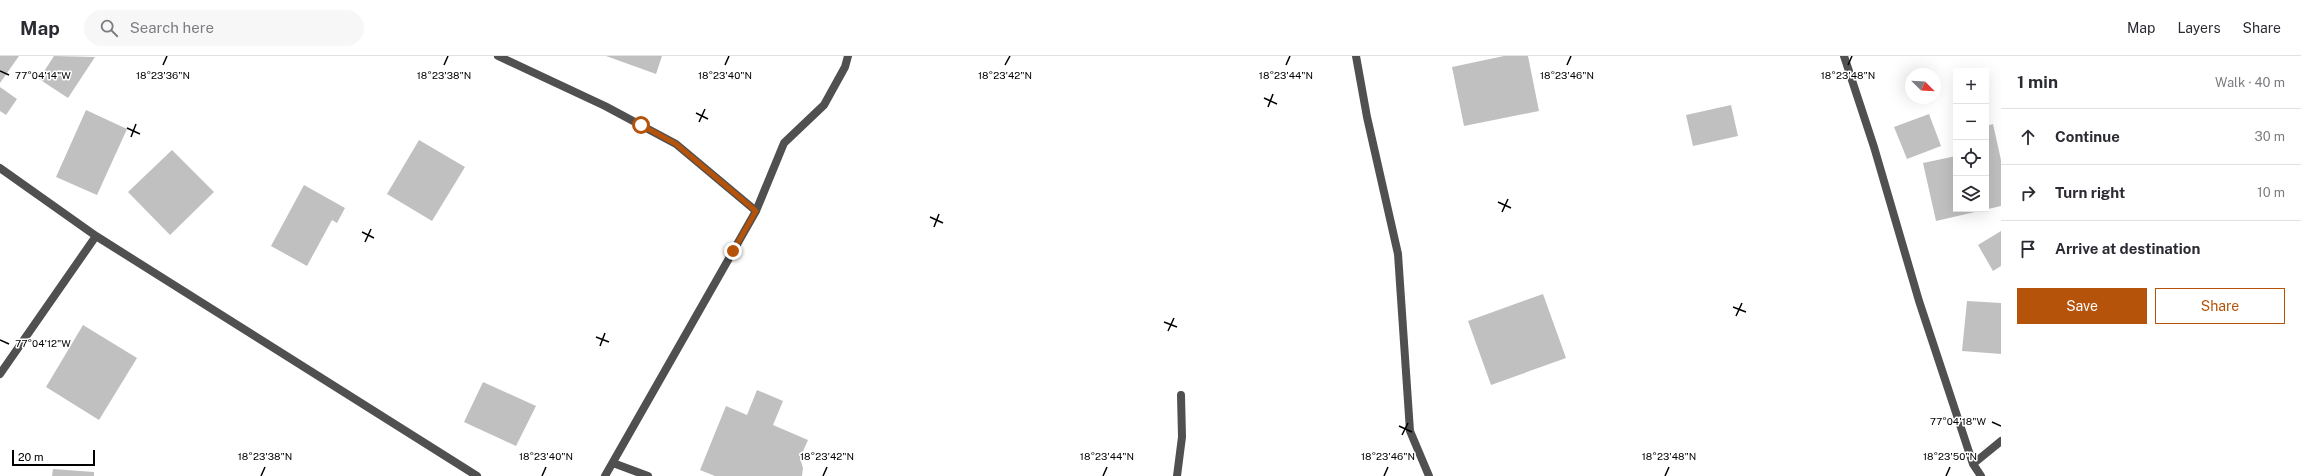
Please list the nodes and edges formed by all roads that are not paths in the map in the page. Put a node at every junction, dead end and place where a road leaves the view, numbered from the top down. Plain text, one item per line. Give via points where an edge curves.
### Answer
1 (498, 56) edge
2 (848, 56) edge
3 (1356, 56) edge
4 (1844, 56) edge
5 (0, 168) edge
6 (756, 211) junction
7 (96, 236) junction
8 (0, 374) edge
9 (1181, 395) dead end
10 (2001, 441) edge
11 (613, 463) junction
12 (1973, 464) junction
13 (477, 476) edge
14 (605, 476) edge
15 (648, 476) edge
16 (1178, 476) edge
17 (1429, 476) edge
18 (1981, 476) edge

1 - 6 street via 606,106 676,144
2 - 6 street via 845,67 824,105 784,144
3 - 17 street via 1398,254 1410,431
4 - 12 street via 1874,147 1919,301
5 - 7 street
6 - 11 street
7 - 8 street
7 - 13 street
9 - 16 street via 1182,437
10 - 12 street
11 - 14 street
11 - 15 street
12 - 18 street

